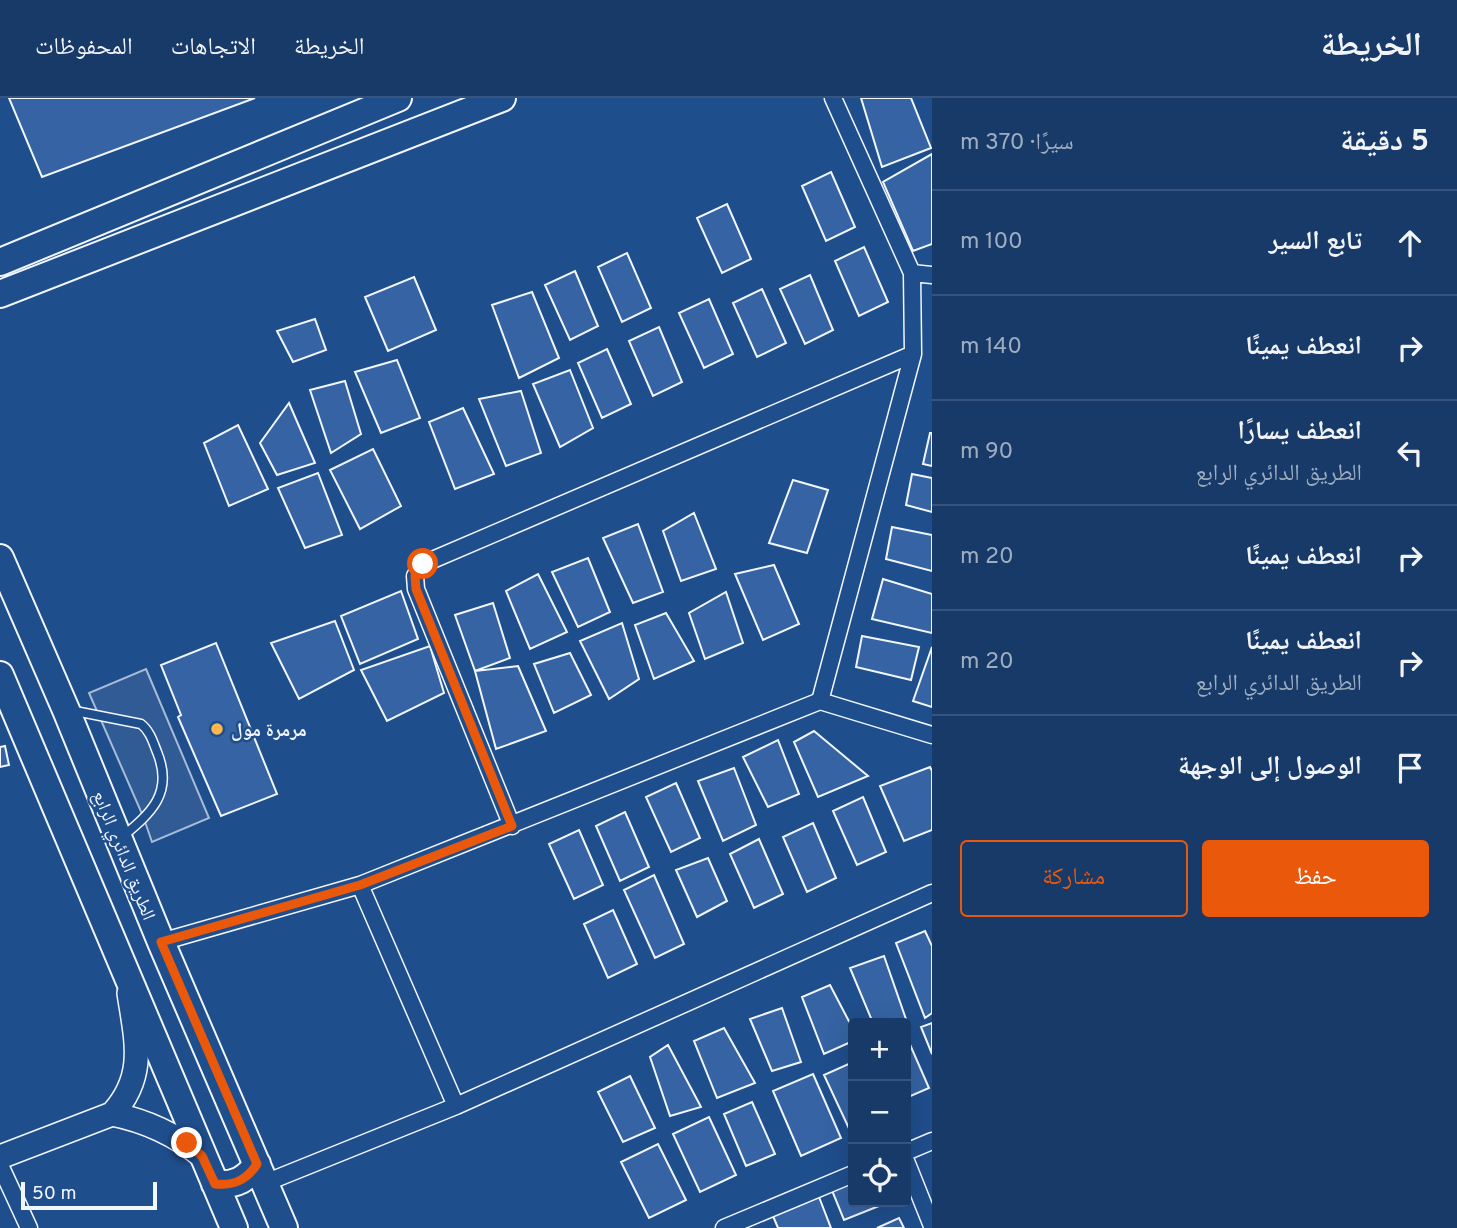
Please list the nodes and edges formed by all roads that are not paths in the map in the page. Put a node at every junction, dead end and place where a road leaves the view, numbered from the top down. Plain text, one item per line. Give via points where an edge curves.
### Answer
1 (398, 98) edge
2 (502, 98) edge
3 (833, 98) edge
4 (0, 262) edge
5 (912, 273) junction
6 (932, 275) edge
7 (0, 294) edge
8 (913, 354) junction
9 (0, 558) edge
10 (0, 675) edge
11 (820, 701) junction
12 (66, 710) junction
13 (932, 735) edge
14 (512, 826) junction
15 (120, 839) junction
16 (360, 885) junction
17 (932, 893) edge
18 (161, 942) junction
19 (125, 973) junction
20 (456, 1106) junction
21 (113, 1114) junction
22 (932, 1140) edge
23 (911, 1150) edge
24 (202, 1156) junction
25 (0, 1157) edge
26 (0, 1166) edge
27 (261, 1173) junction
28 (911, 1174) edge
29 (848, 1176) edge
30 (215, 1184) junction
31 (745, 1224) edge
32 (932, 1226) edge
33 (29, 1228) edge
34 (233, 1228) edge
35 (284, 1228) edge
36 (724, 1228) edge

1 - 4 main road
2 - 7 main road
3 - 5 street
5 - 6 street
5 - 8 street
8 - 11 street
8 - 14 street via 423,564 415,576 416,589
9 - 12 main road, الطريق الدائري الرابع
10 - 19 main road
11 - 13 street
11 - 14 street
12 - 15 main road, الطريق الدائري الرابع
12 - 15 lane via 130,720 148,729 162,764 162,792 144,819
14 - 16 street
15 - 18 main road, الطريق الدائري الرابع
16 - 18 street
16 - 20 street
17 - 20 street
18 - 27 main road, الطريق الدائري الرابع
19 - 21 street via 137,1066 129,1091
19 - 24 main road
20 - 27 street
21 - 24 street via 151,1125
21 - 25 street
22 - 23 street
24 - 30 main road
26 - 33 street
27 - 30 main road via 253,1171 232,1184
27 - 35 main road, الطريق الدائري الرابع
28 - 32 street
29 - 31 street
30 - 34 main road
31 - 36 street

